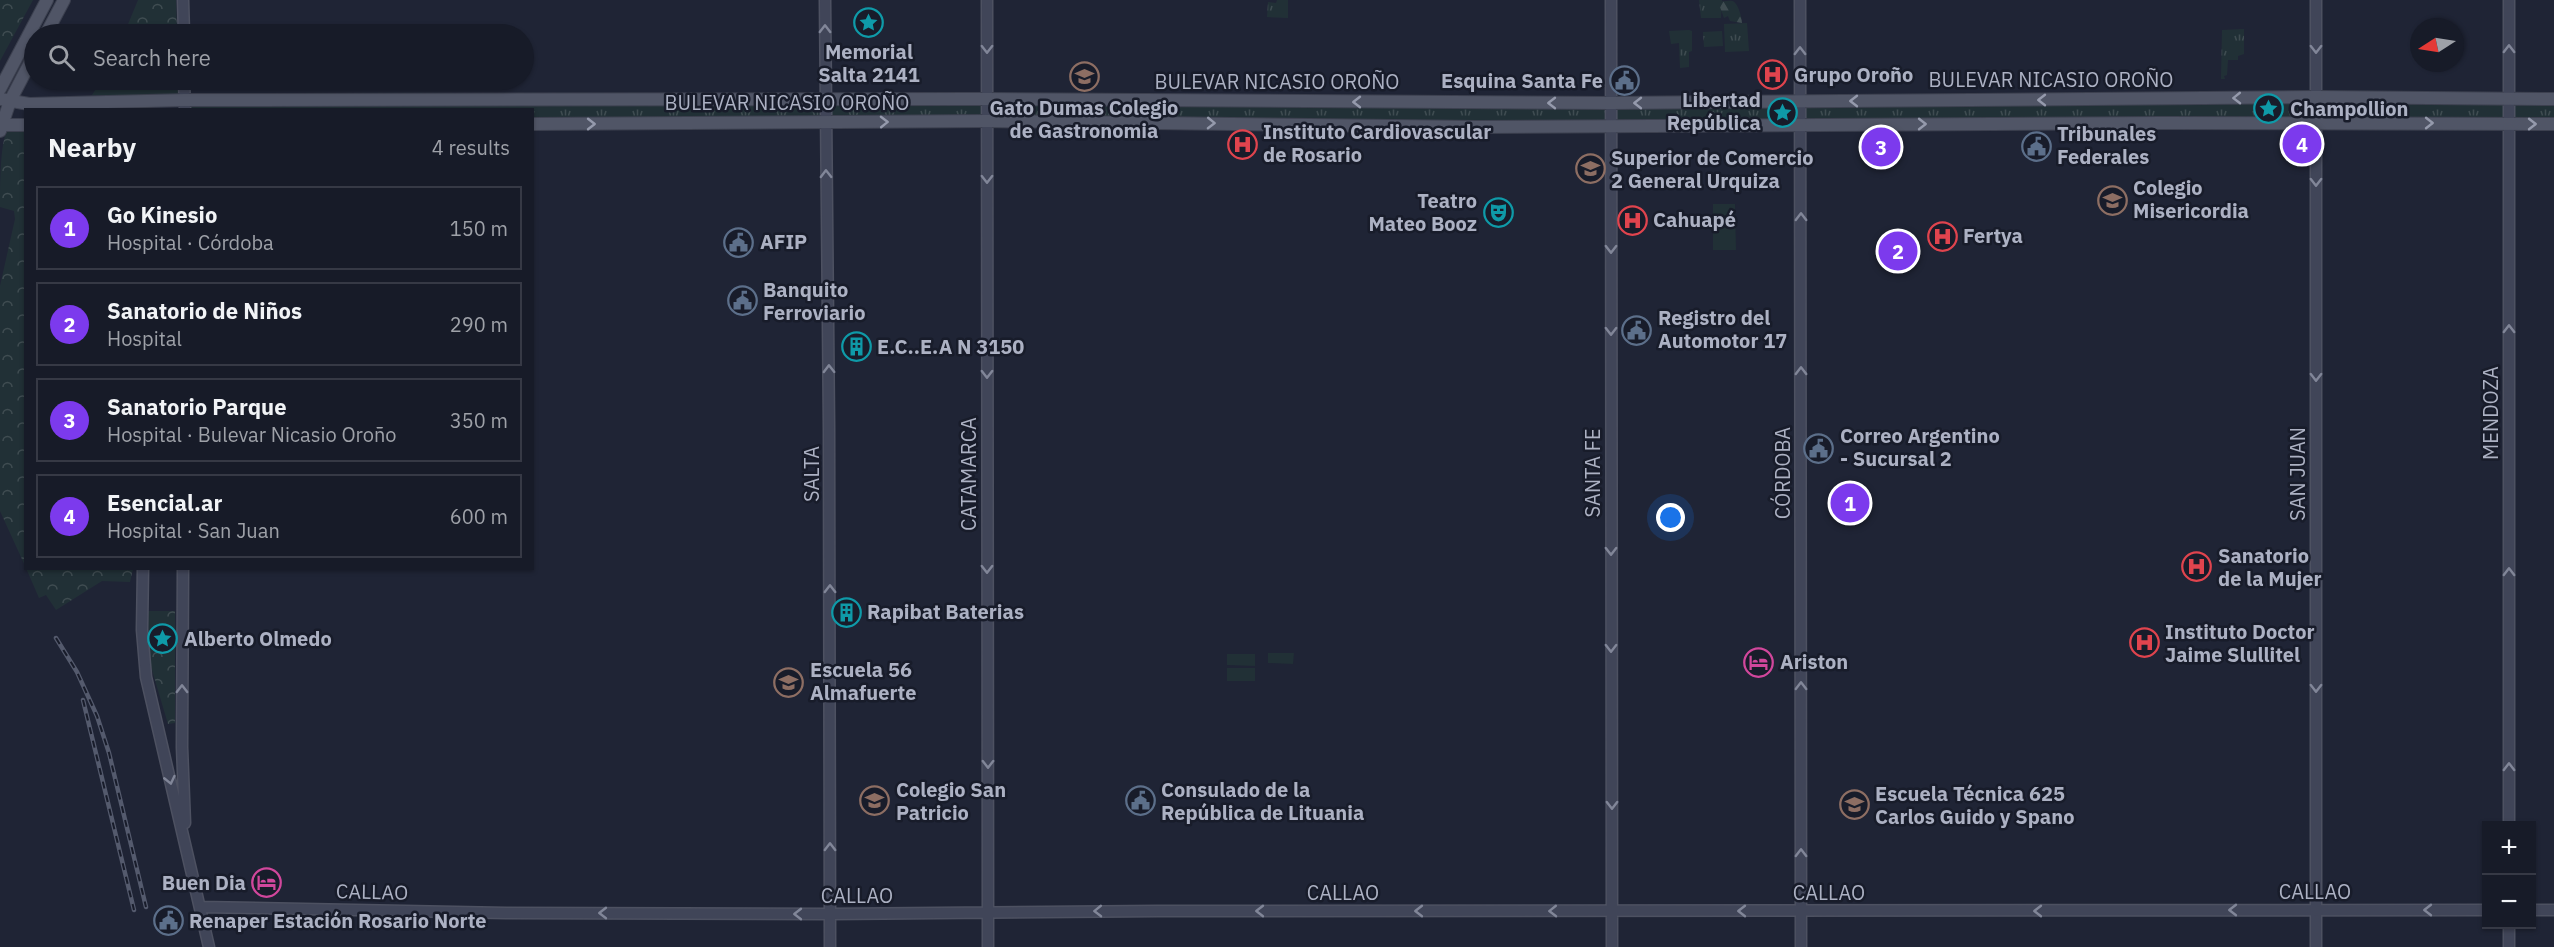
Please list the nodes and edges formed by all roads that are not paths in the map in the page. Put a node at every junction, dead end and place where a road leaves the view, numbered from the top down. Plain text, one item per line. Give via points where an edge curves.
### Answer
1 (47, 0) edge
2 (64, 0) edge
3 (183, 0) edge
4 (825, 0) edge
5 (987, 0) edge
6 (1611, 0) edge
7 (1800, 0) edge
8 (2316, 0) edge
9 (2509, 0) edge
10 (34, 24) edge
11 (51, 24) edge
12 (184, 24) edge
13 (24, 44) edge
14 (24, 71) edge
15 (0, 89) edge
16 (184, 90) edge
17 (2316, 97) junction
18 (2509, 98) junction
19 (987, 99) junction
20 (2554, 99) edge
21 (5, 100) edge
22 (826, 100) junction
23 (1800, 102) junction
24 (1611, 103) junction
25 (86, 105) edge
26 (185, 105) edge
27 (987, 121) junction
28 (826, 123) junction
29 (2316, 123) junction
30 (534, 124) edge
31 (1800, 124) junction
32 (2509, 124) junction
33 (2554, 124) edge
34 (24, 125) edge
35 (1611, 127) junction
36 (1, 128) edge
37 (143, 570) edge
38 (183, 570) edge
39 (2509, 821) edge
40 (185, 849) junction
41 (200, 907) junction
42 (1612, 910) junction
43 (2316, 910) junction
44 (2482, 910) edge
45 (2536, 910) edge
46 (2554, 910) edge
47 (1801, 911) junction
48 (988, 912) junction
49 (830, 914) junction
50 (2509, 929) edge
51 (209, 947) edge
52 (830, 947) edge
53 (988, 947) edge
54 (1612, 947) edge
55 (1801, 947) edge
56 (2316, 947) edge
57 (2509, 947) edge

1 - 10 main road
2 - 11 main road
3 - 12 main road
22 -> 4 main road, SALTA
5 -> 19 main road, CATAMARCA
6 - 24 main road, SANTA FE
23 -> 7 main road, CÓRDOBA
8 -> 17 main road, SAN JUAN
18 -> 9 main road, MENDOZA
13 - 15 main road
14 - 21 main road
16 - 26 main road
17 - 18 main road, BULEVAR NICASIO OROÑO
17 -> 23 main road, BULEVAR NICASIO OROÑO
17 - 29 main road, SAN JUAN
18 - 20 main road, BULEVAR NICASIO OROÑO
18 - 32 main road, MENDOZA
19 - 22 main road, BULEVAR NICASIO OROÑO
24 -> 19 main road, BULEVAR NICASIO OROÑO
19 - 27 main road, CATAMARCA
21 - 25 main road, BULEVAR NICASIO OROÑO
21 - 36 main road
22 - 26 main road, BULEVAR NICASIO OROÑO
22 - 28 main road, SALTA
23 -> 24 main road, BULEVAR NICASIO OROÑO
23 - 31 main road, CÓRDOBA
24 - 35 main road, SANTA FE
25 - 26 main road, BULEVAR NICASIO OROÑO
28 -> 27 main road, BULEVAR NICASIO OROÑO
27 -> 35 main road, BULEVAR NICASIO OROÑO
27 -> 48 main road, CATAMARCA
30 -> 28 main road, BULEVAR NICASIO OROÑO
49 -> 28 main road, SALTA
31 -> 29 main road, BULEVAR NICASIO OROÑO
29 -> 32 main road, BULEVAR NICASIO OROÑO
29 -> 43 main road, SAN JUAN
31 - 35 main road, BULEVAR NICASIO OROÑO
47 -> 31 main road, CÓRDOBA
32 -> 33 main road, BULEVAR NICASIO OROÑO
39 -> 32 main road, MENDOZA
34 - 36 main road
35 -> 42 main road, SANTA FE
37 -> 40 main road via 146,677
40 -> 38 main road
40 - 41 main road
49 -> 41 main road, CALLAO
41 - 51 main road
47 -> 42 main road, CALLAO
42 -> 48 main road, CALLAO
42 - 54 main road, SANTA FE
44 -> 43 main road, CALLAO
43 -> 47 main road, CALLAO
43 - 56 main road, SAN JUAN
45 - 46 main road
47 - 55 main road, CÓRDOBA
48 - 49 main road, CALLAO
48 - 53 main road, CATAMARCA
49 - 52 main road, SALTA
50 - 57 main road

